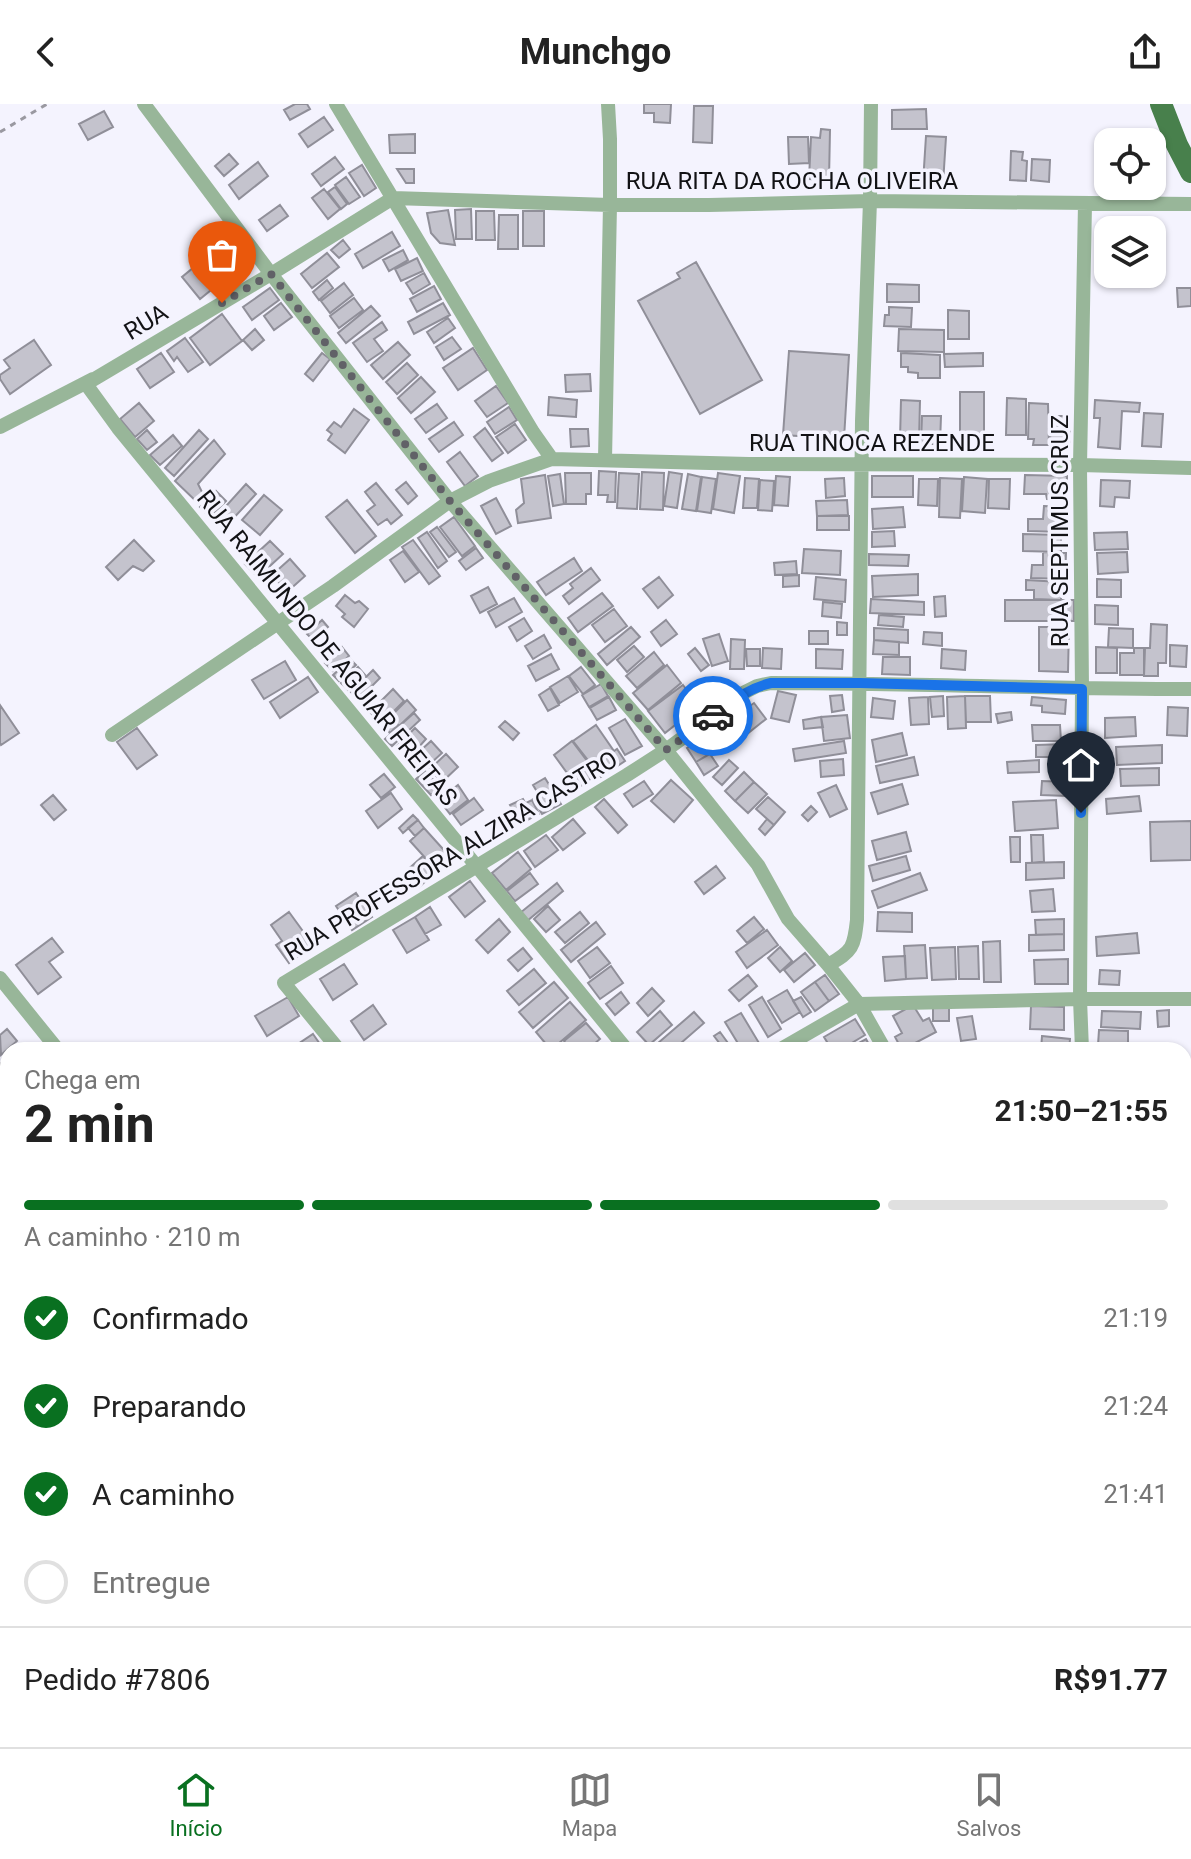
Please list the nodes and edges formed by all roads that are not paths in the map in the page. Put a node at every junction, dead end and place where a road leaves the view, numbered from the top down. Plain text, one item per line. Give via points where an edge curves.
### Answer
1 (144, 104) edge
2 (336, 104) edge
3 (608, 104) edge
4 (871, 104) edge
5 (1161, 104) edge
6 (1191, 172) edge
7 (393, 198) junction
8 (870, 201) junction
9 (1085, 204) junction
10 (1191, 204) edge
11 (610, 205) junction
12 (271, 274) junction
13 (100, 375) junction
14 (86, 384) joint
15 (0, 427) edge
16 (552, 459) junction
17 (605, 460) junction
18 (861, 465) junction
19 (1080, 465) junction
20 (1191, 468) edge
21 (450, 501) junction
22 (279, 623) junction
23 (860, 683) junction
24 (1082, 689) junction
25 (1191, 689) edge
26 (112, 735) dead end
27 (666, 750) junction
28 (476, 867) junction
29 (828, 965) junction
30 (0, 978) edge
31 (1080, 999) junction
32 (1191, 999) edge
33 (859, 1004) junction
34 (52, 1042) edge
35 (332, 1042) edge
36 (620, 1042) edge
37 (793, 1042) edge
38 (880, 1042) edge
39 (1082, 1042) edge

1 - 12 street
2 - 7 street
3 - 11 street
4 - 8 street
5 - 6 main road
7 - 11 street, RUA RITA DA ROCHA OLIVEIRA
7 - 12 street, RUA
7 - 16 street
8 - 9 street, RUA RITA DA ROCHA OLIVEIRA
8 - 11 street, RUA RITA DA ROCHA OLIVEIRA
8 - 18 street
9 - 10 street, RUA RITA DA ROCHA OLIVEIRA
9 - 19 street, RUA SEPTIMUS CRUZ
11 - 17 street
12 - 13 street, RUA
12 - 21 street
13 - 14 street, RUA
13 - 15 street
14 - 22 street, RUA RAIMUNDO DE AGUIAR FREITAS
16 - 17 street, RUA TINOCA REZENDE
16 - 21 street
17 - 18 street, RUA TINOCA REZENDE
18 - 19 street, RUA TINOCA REZENDE
18 - 23 street
19 - 20 street, RUA TINOCA REZENDE
19 - 24 street, RUA SEPTIMUS CRUZ
21 - 22 street
21 - 27 street
22 - 26 street
22 - 28 street, RUA RAIMUNDO DE AGUIAR FREITAS
23 - 24 street, RUA PROFESSORA ALZIRA CASTRO
23 - 27 street, RUA PROFESSORA ALZIRA CASTRO via 757,686
23 - 29 street via 855,940 850,952
24 - 25 street, RUA PROFESSORA ALZIRA CASTRO
24 - 31 street, RUA SEPTIMUS CRUZ
27 - 28 street, RUA PROFESSORA ALZIRA CASTRO
27 - 29 street via 758,865 788,919
28 - 35 street, RUA PROFESSORA ALZIRA CASTRO via 284,983
28 - 36 street, RUA RAIMUNDO DE AGUIAR FREITAS
29 - 33 street
30 - 34 street
31 - 32 street
31 - 33 street
31 - 39 street, RUA SEPTIMUS CRUZ
33 - 37 street
33 - 38 street

